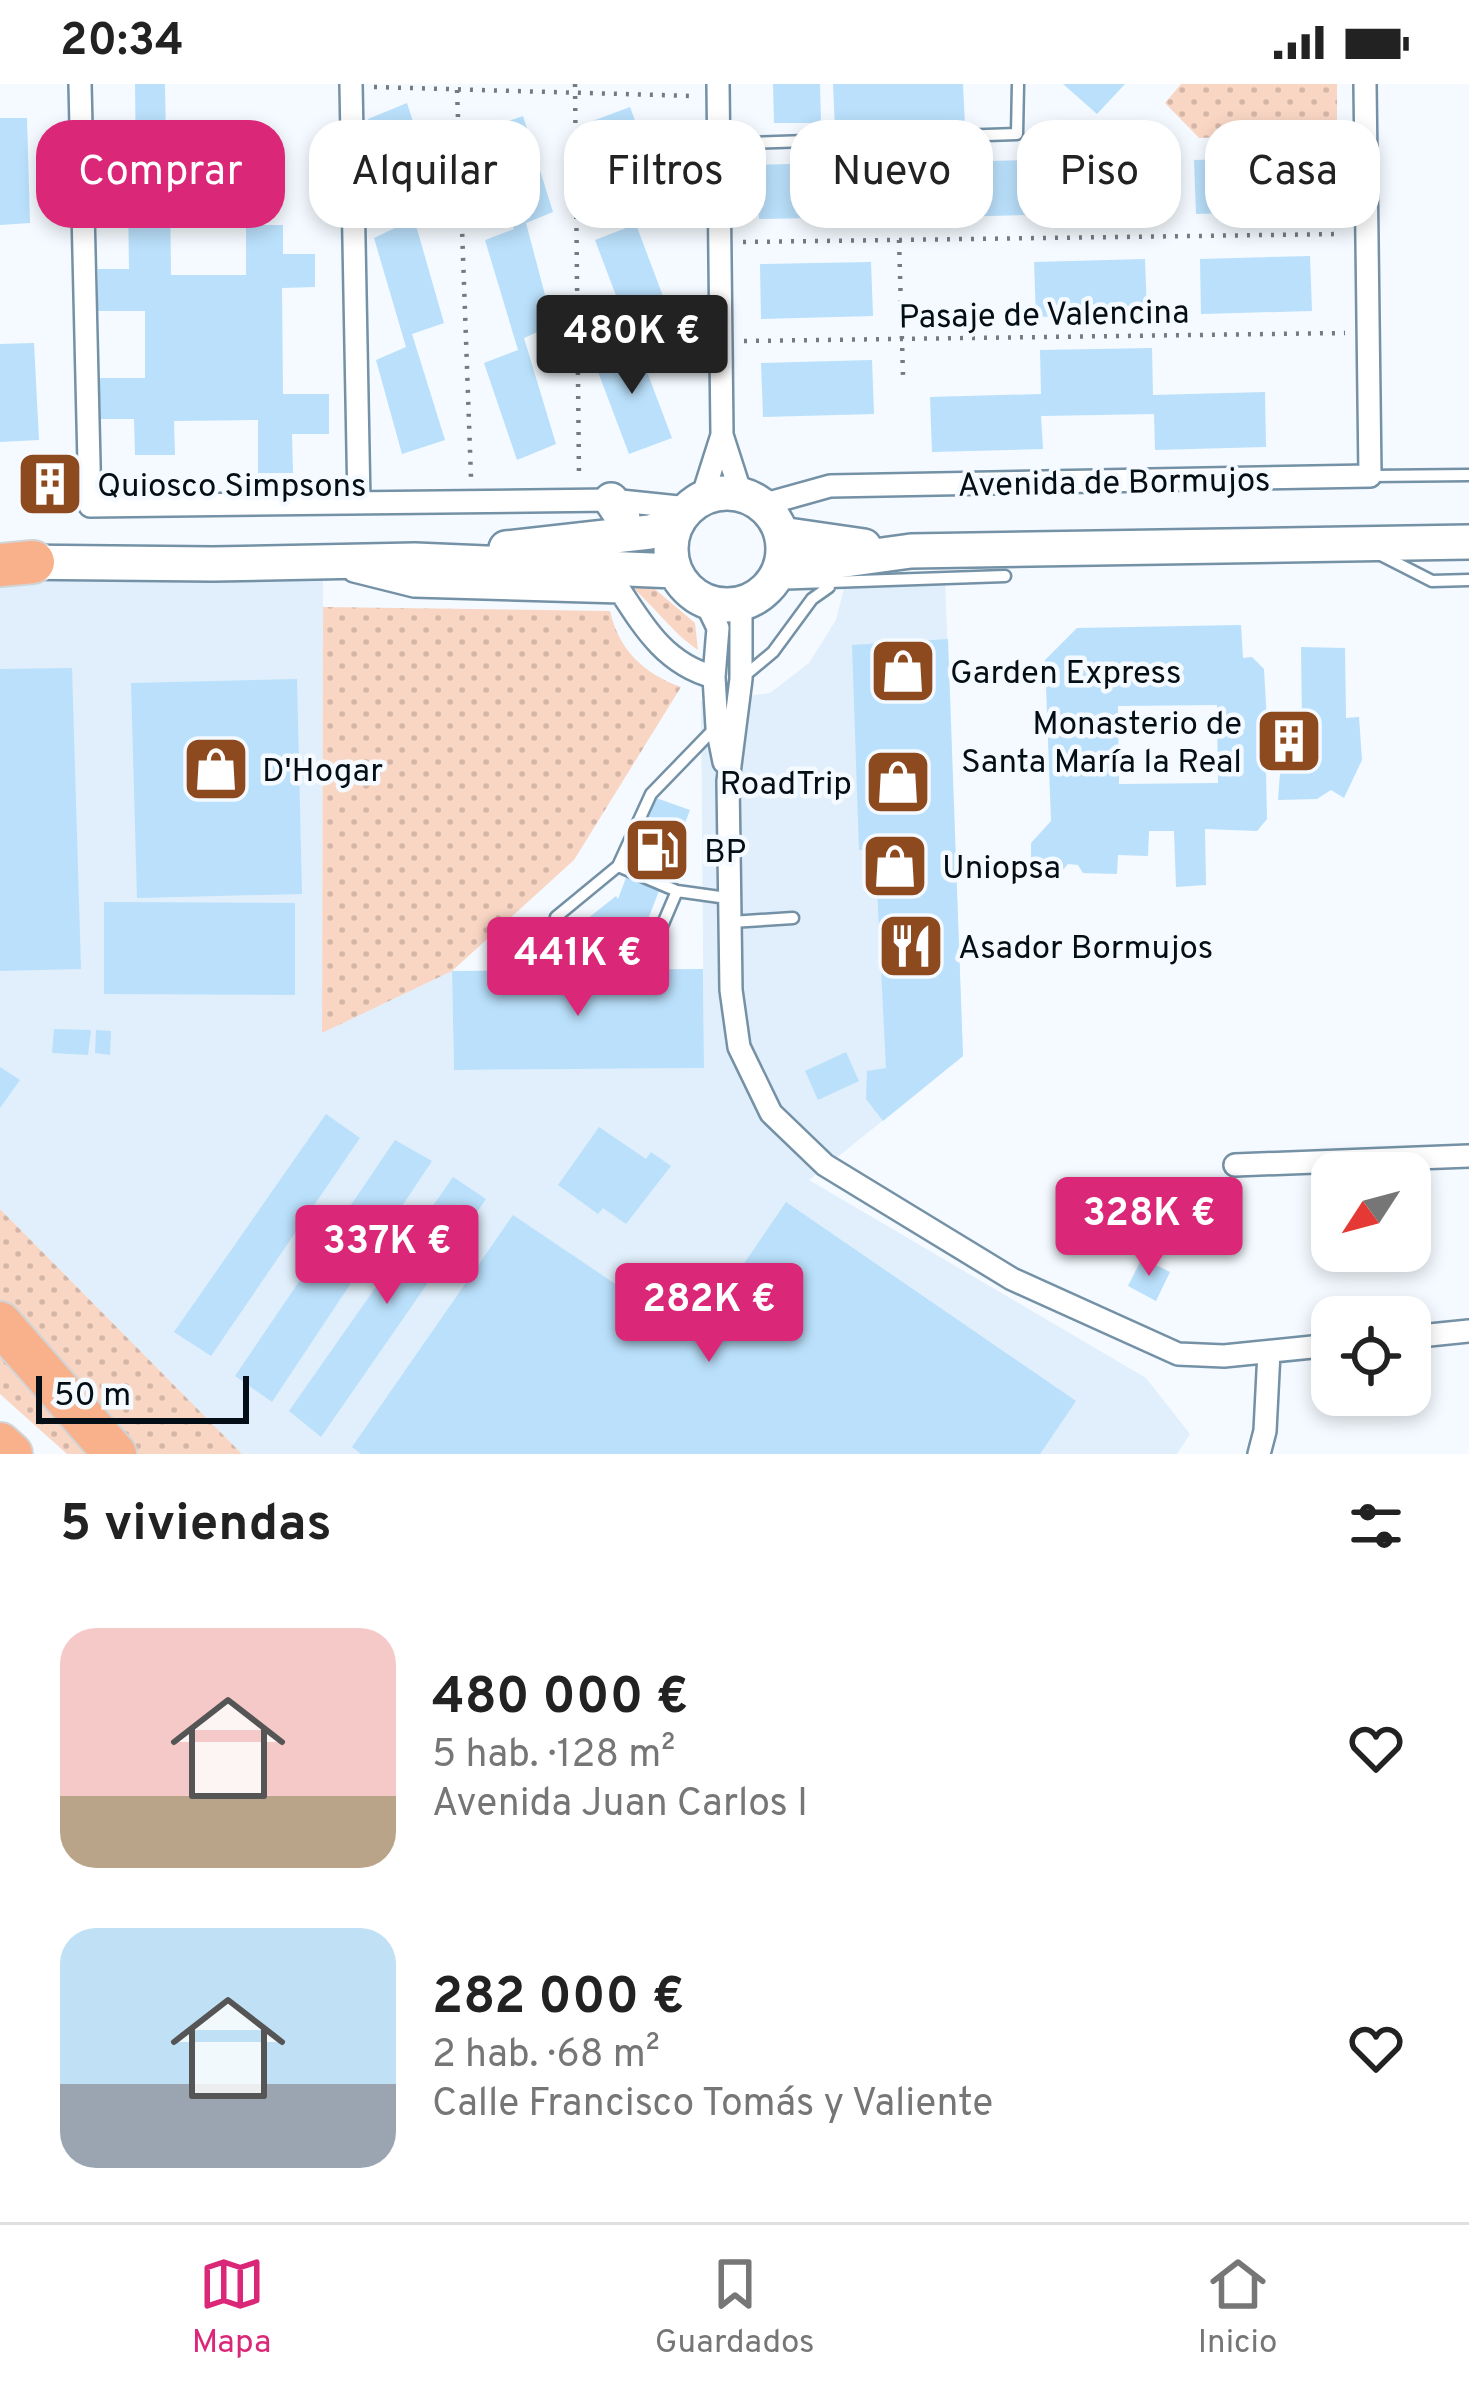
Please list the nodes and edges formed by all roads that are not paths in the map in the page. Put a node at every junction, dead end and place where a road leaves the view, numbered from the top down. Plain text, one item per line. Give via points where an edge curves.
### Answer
1 (80, 84) edge
2 (1018, 84) edge
3 (1365, 84) edge
4 (351, 85) edge
5 (766, 142) edge
6 (719, 228) edge
7 (722, 435) junction
8 (1469, 475) edge
9 (1370, 476) junction
10 (595, 500) junction
11 (752, 500) junction
12 (359, 502) junction
13 (689, 510) junction
14 (781, 534) junction
15 (619, 535) junction
16 (1469, 542) edge
17 (1360, 544) junction
18 (902, 551) junction
19 (415, 560) junction
20 (318, 562) junction
21 (8, 566) edge
22 (675, 571) junction
23 (775, 576) junction
24 (1005, 576) dead end
25 (1469, 580) edge
26 (831, 585) junction
27 (706, 601) junction
28 (741, 604) junction
29 (714, 677) junction
30 (741, 679) junction
31 (717, 727) junction
32 (728, 781) junction
33 (618, 866) junction
34 (676, 891) junction
35 (727, 898) junction
36 (793, 918) dead end
37 (727, 922) junction
38 (1469, 1156) edge
39 (1235, 1165) dead end
40 (0, 1323) edge
41 (1469, 1331) edge
42 (1431, 1335) edge
43 (1311, 1347) edge
44 (1269, 1352) junction
45 (0, 1444) edge
46 (10, 1454) edge
47 (115, 1454) edge
48 (1259, 1454) edge

1 - 12 street via 90,506
2 - 5 lane via 1017,134
3 - 9 street
4 - 12 street
6 - 7 street
7 - 11 street
7 - 13 street
8 - 9 lane, Avenida de Bormujos
9 - 11 street, Avenida de Bormujos via 830,486
10 - 12 street
10 - 13 street
10 - 15 main road via 623,518
11 - 13 main road via 721,493
11 - 14 main road
13 - 15 main road via 650,532
13 - 22 main road via 671,556
14 - 18 main road, Avenida de Bormujos
14 - 23 main road
15 - 19 main road
16 - 17 main road, Avenida de Bormujos
17 - 18 main road, Avenida de Bormujos
17 - 25 lane via 1432,581
18 - 23 main road, Avenida de Bormujos
19 - 20 main road
19 - 22 main road
20 - 21 main road
20 - 29 street via 414,586 621,592 645,630 687,670
22 - 27 main road
23 - 26 lane
23 - 28 main road
24 - 26 lane
26 - 30 lane
27 - 28 main road
27 - 29 street via 718,628
28 - 30 street
29 - 31 street
30 - 32 street
31 - 32 street
31 - 33 lane via 651,794
32 - 35 street
33 - 34 lane
33 - 34 lane via 556,917 567,957 650,954
34 - 35 lane
35 - 37 street
36 - 37 lane
37 - 44 street via 739,1047 771,1113 825,1165 1012,1279 1178,1354
38 - 39 street
40 - 47 highway
41 - 42 street
43 - 44 street
44 - 48 street
45 - 46 highway

